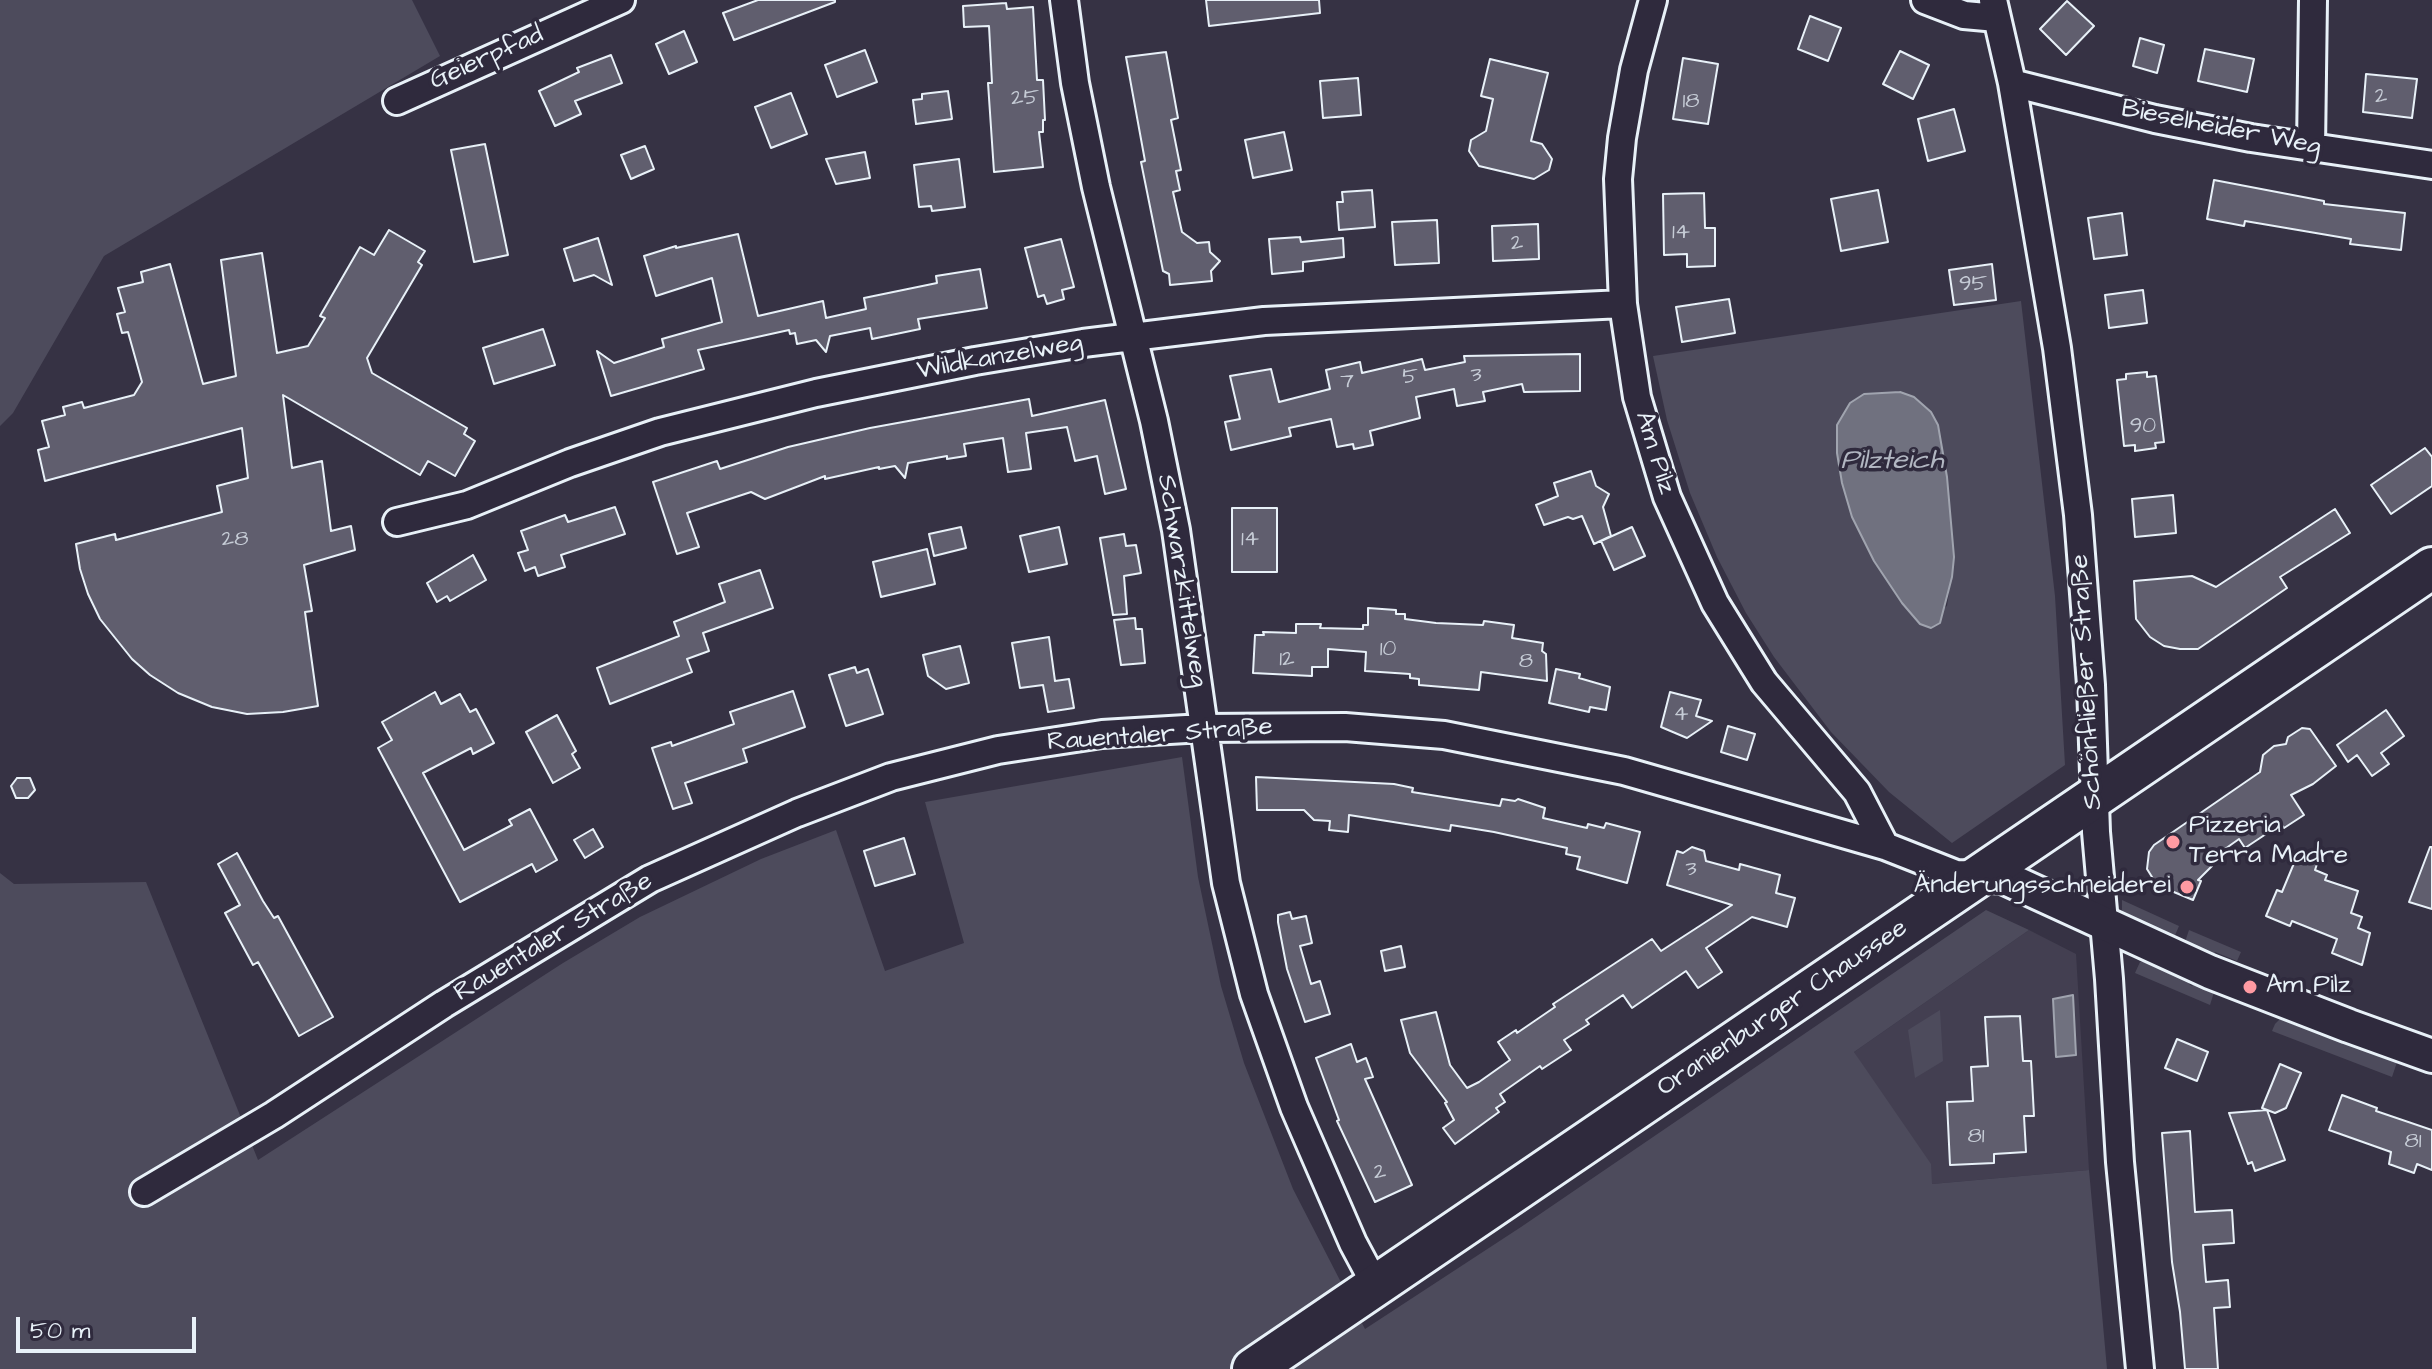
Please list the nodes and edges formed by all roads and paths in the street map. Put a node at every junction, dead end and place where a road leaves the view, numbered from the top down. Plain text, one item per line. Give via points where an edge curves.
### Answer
1 (621, 0) edge
2 (1064, 0) edge
3 (1653, 0) edge
4 (1925, 0) edge
5 (2313, 0) edge
6 (1995, 9) edge
7 (2012, 83) junction
8 (397, 101) dead end
9 (2311, 148) junction
10 (2432, 165) edge
11 (1623, 304) junction
12 (1132, 336) junction
13 (397, 522) dead end
14 (2432, 568) edge
15 (1203, 728) junction
16 (2095, 797) junction
17 (1885, 846) junction
18 (1983, 875) junction
19 (2105, 925) junction
20 (2432, 1056) edge
21 (144, 1192) dead end
22 (1376, 1286) junction
23 (1253, 1369) edge
24 (2140, 1369) edge

1 - 8 street, Geierpfad
2 - 12 street, Schwarzkittelweg via 1096,187
3 - 11 street, Am Pilz via 1622,138 1618,179
4 - 6 street via 1964,15
5 - 9 street
6 - 7 street, Schönfließer Straße
7 - 9 street, Bieselheider Weg via 2155,119
7 - 16 street, Schönfließer Straße via 2057,348 2078,515
9 - 10 street, Bieselheider Weg
11 - 12 street, Wildkanzelweg via 1264,321
11 - 17 street, Am Pilz via 1635,385 1655,462 1698,570 1764,682 1857,792
12 - 13 street, Wildkanzelweg via 913,373 708,420 620,446 467,505
12 - 15 street, Schwarzkittelweg via 1176,530
14 - 16 main road, Oranienburger Chaussee
15 - 17 street, Rauentaler Straße via 1345,727 1459,738 1624,771
15 - 21 street, Rauentaler Straße via 1102,734 998,750 891,777 784,818 650,879
15 - 22 street, Schwarzkittelweg via 1226,883 1254,994 1294,1107
16 - 18 main road, Oranienburger Chaussee
16 - 19 street, Schönfließer Straße
17 - 18 street, Rauentaler Straße via 1956,874
18 - 19 street via 2003,877
18 - 22 main road, Oranienburger Chaussee
19 - 20 street via 2210,972
19 - 24 street, Schönfließer Straße
22 - 23 main road, Oranienburger Chaussee

